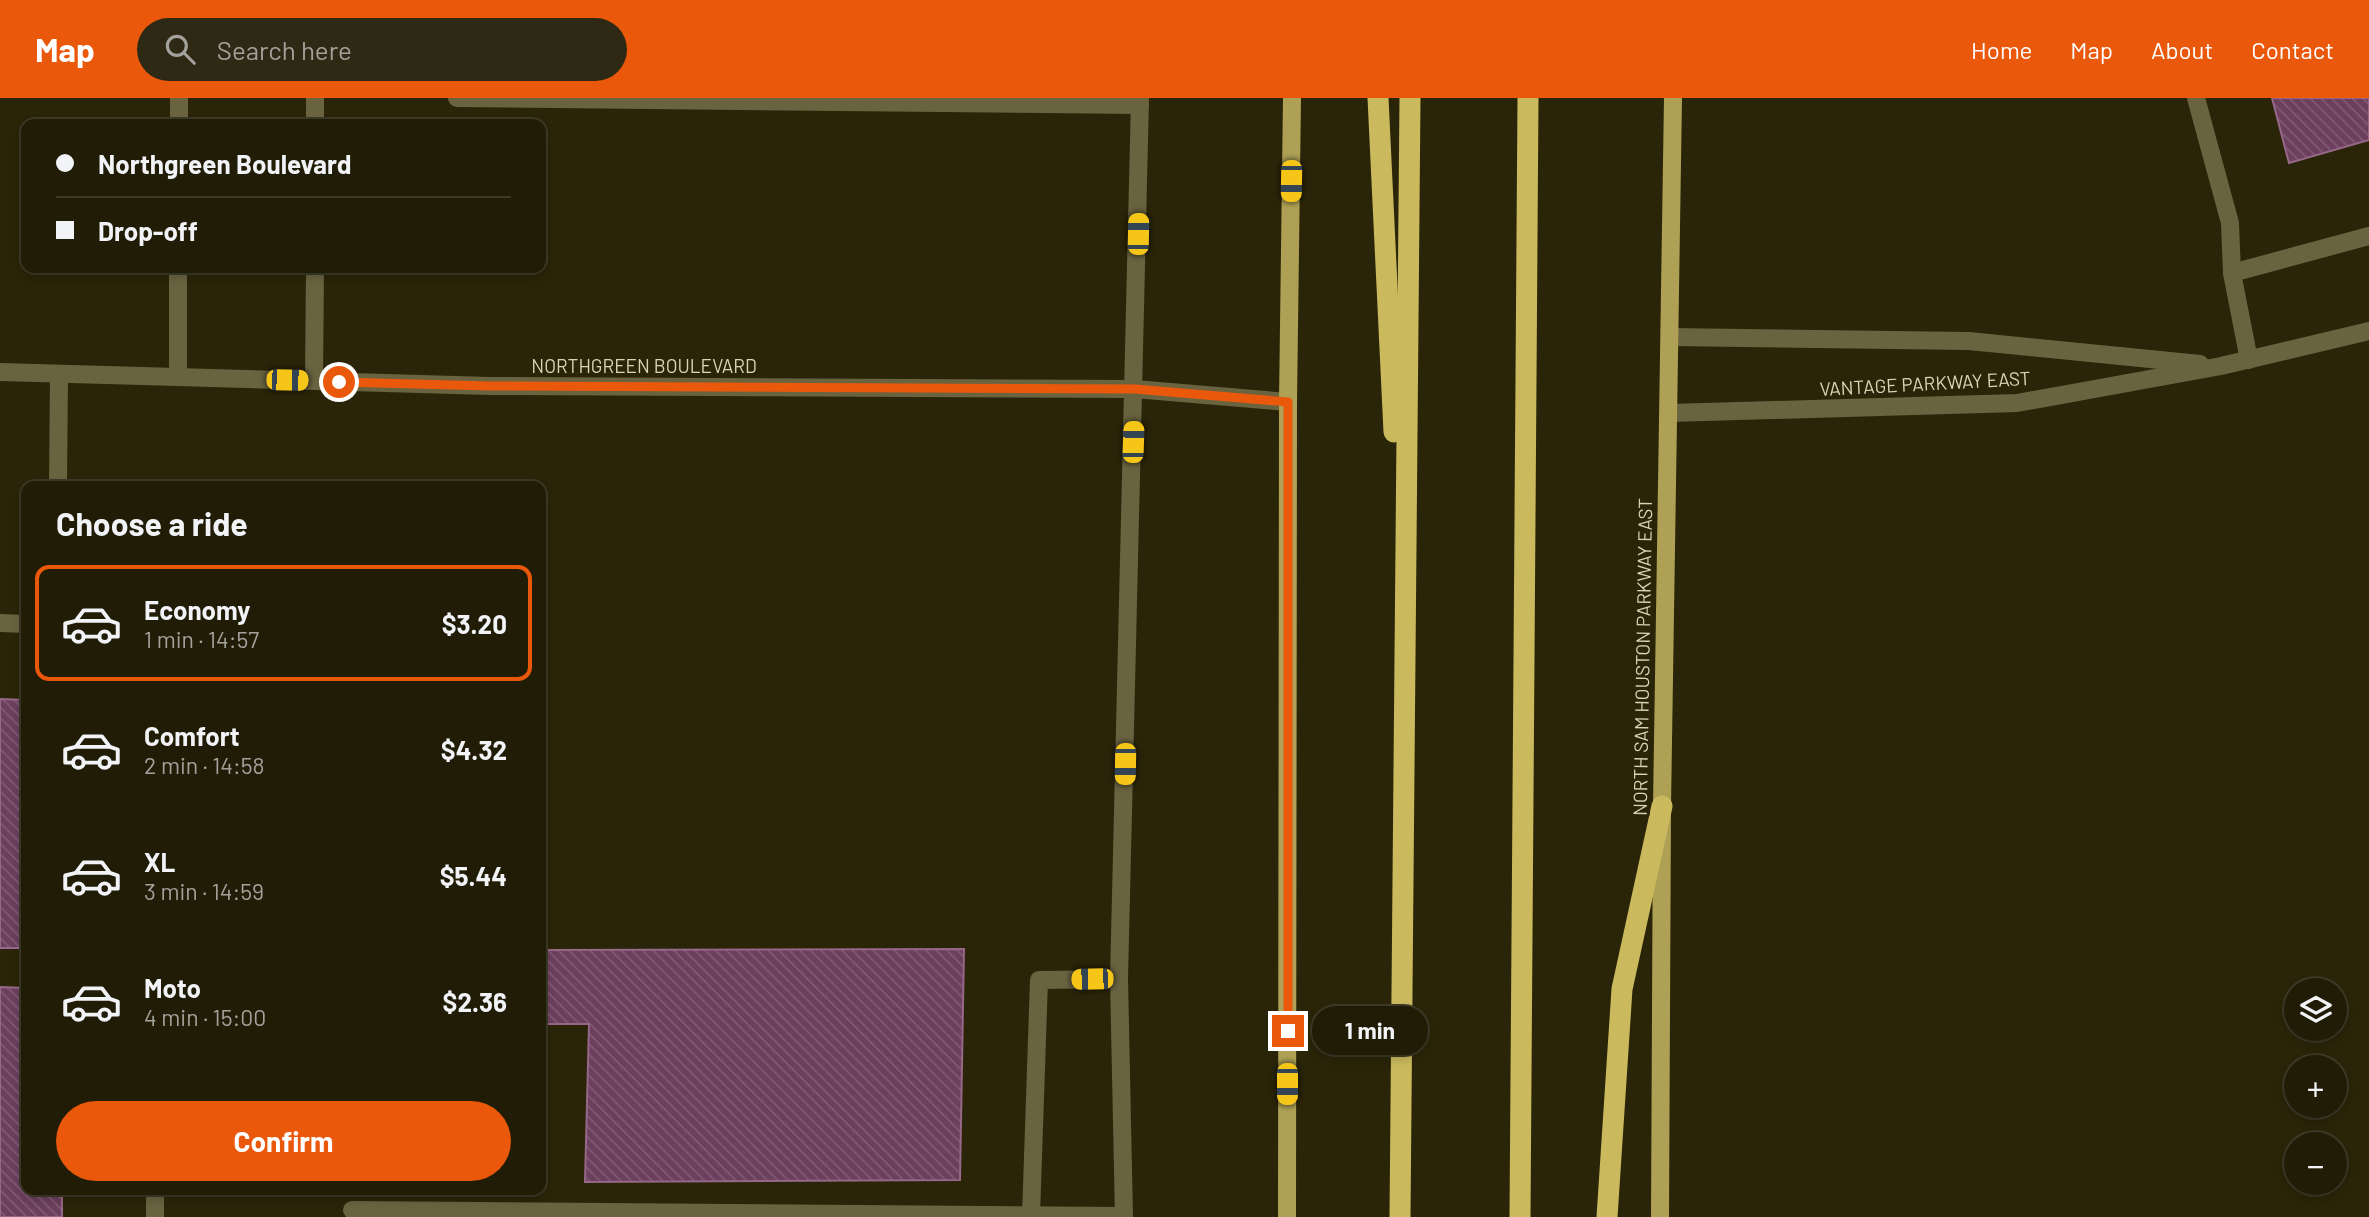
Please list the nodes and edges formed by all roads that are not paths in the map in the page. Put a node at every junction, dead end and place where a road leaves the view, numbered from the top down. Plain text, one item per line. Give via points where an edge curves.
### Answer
1 (179, 98) edge
2 (315, 98) edge
3 (457, 98) edge
4 (1292, 98) edge
5 (1378, 98) edge
6 (1410, 98) edge
7 (1528, 98) edge
8 (1673, 98) edge
9 (2196, 98) edge
10 (1140, 101) edge
11 (179, 119) edge
12 (315, 119) edge
13 (2369, 236) edge
14 (178, 273) edge
15 (314, 273) edge
16 (2232, 273) junction
17 (2369, 331) edge
18 (1670, 337) junction
19 (2249, 360) junction
20 (2221, 366) junction
21 (0, 372) edge
22 (59, 374) junction
23 (178, 377) junction
24 (314, 381) junction
25 (1135, 389) junction
26 (1288, 402) junction
27 (1670, 414) junction
28 (58, 481) edge
29 (0, 624) edge
30 (21, 624) edge
31 (1405, 663) junction
32 (1662, 806) junction
33 (1119, 978) junction
34 (155, 1195) edge
35 (352, 1210) dead end
36 (1031, 1216) edge
37 (155, 1217) edge
38 (1124, 1217) edge
39 (1287, 1217) edge
40 (1400, 1217) edge
41 (1520, 1217) edge
42 (1607, 1217) edge
43 (1660, 1217) edge

1 - 11 street
2 - 12 street
3 - 10 street
4 - 26 main road
5 - 31 highway
6 - 31 highway
7 - 41 highway
8 - 18 main road, NORTH SAM HOUSTON PARKWAY EAST
9 - 16 street via 2230,223
10 - 25 street
13 - 16 street
14 - 23 street
15 - 24 street
16 - 19 street
17 - 19 street, VANTAGE PARKWAY EAST
18 - 20 street, VANTAGE PARKWAY EAST via 1969,341
18 - 27 main road, NORTH SAM HOUSTON PARKWAY EAST
19 - 20 street, VANTAGE PARKWAY EAST
20 - 27 street, VANTAGE PARKWAY EAST via 2017,402
21 - 22 street, NORTHGREEN BOULEVARD
22 - 23 street, NORTHGREEN BOULEVARD
22 - 28 street
23 - 24 street, NORTHGREEN BOULEVARD
24 - 25 street, NORTHGREEN BOULEVARD
25 - 26 street, NORTHGREEN BOULEVARD
25 - 33 street
26 - 39 main road
27 - 32 main road, NORTH SAM HOUSTON PARKWAY EAST
29 - 30 street
31 - 40 highway
32 - 42 highway via 1622,989
32 - 43 main road, NORTH SAM HOUSTON PARKWAY EAST
33 - 36 street via 1039,980
33 - 38 street
34 - 37 street
35 - 36 street
36 - 38 street

